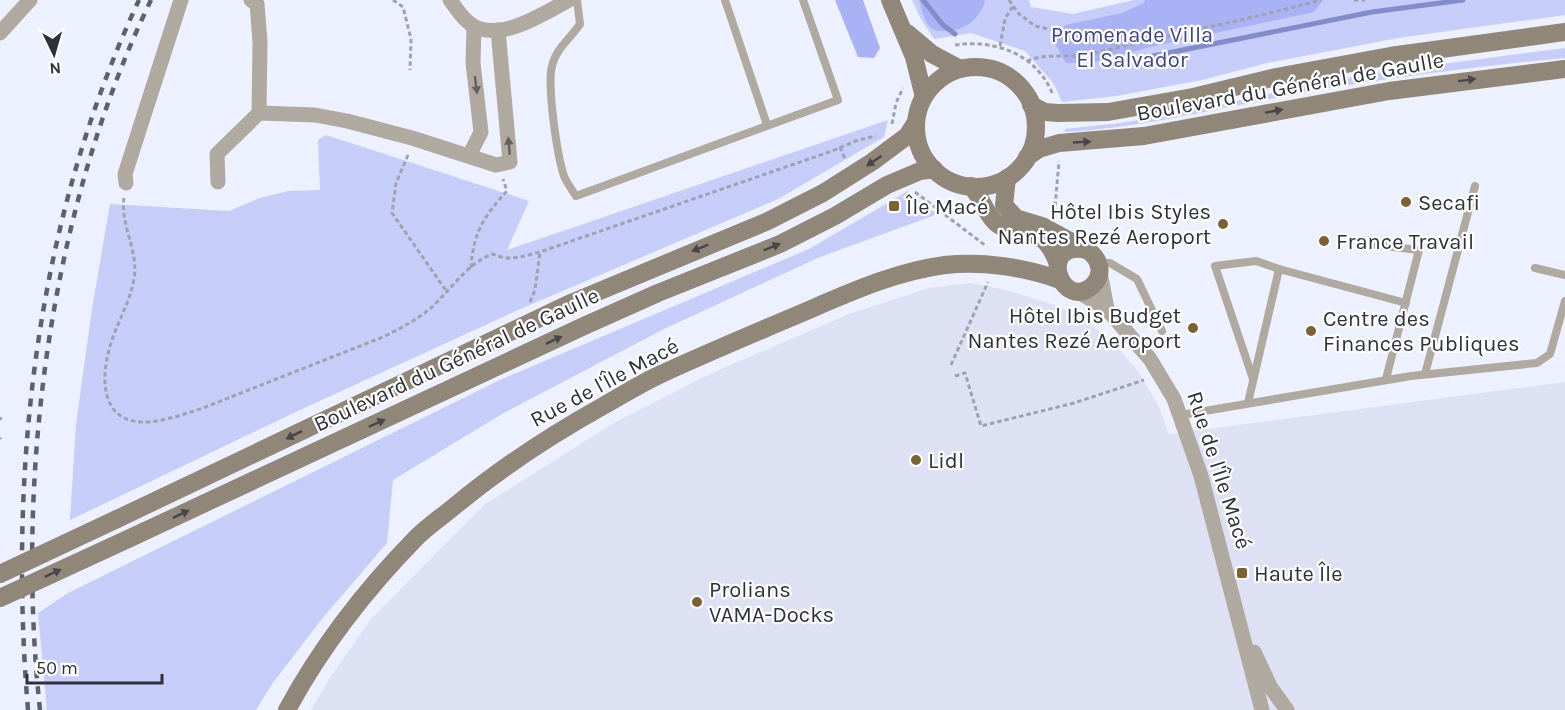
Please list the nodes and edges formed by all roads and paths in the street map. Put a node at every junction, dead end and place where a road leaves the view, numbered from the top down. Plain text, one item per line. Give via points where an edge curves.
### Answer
1 (30, 0) edge
2 (181, 0) edge
3 (393, 0) edge
4 (450, 0) edge
5 (569, 0) edge
6 (577, 0) edge
7 (725, 0) edge
8 (803, 0) edge
9 (890, 0) edge
10 (1008, 0) edge
11 (1321, 0) edge
12 (1354, 0) edge
13 (1365, 0) edge
14 (256, 1) edge
15 (1013, 6) junction
16 (474, 27) junction
17 (903, 28) junction
18 (498, 30) junction
19 (1565, 32) edge
20 (0, 33) edge
21 (1000, 46) junction
22 (1119, 46) junction
23 (932, 54) junction
24 (917, 68) junction
25 (960, 69) junction
26 (1565, 69) edge
27 (410, 70) dead end
28 (924, 97) junction
29 (1031, 105) junction
30 (259, 113) junction
31 (916, 122) junction
32 (767, 125) junction
33 (412, 138) junction
34 (1059, 143) junction
35 (840, 147) junction
36 (470, 156) junction
37 (1027, 157) junction
38 (848, 164) dead end
39 (496, 165) junction
40 (934, 170) junction
41 (907, 176) junction
42 (1007, 178) junction
43 (218, 182) dead end
44 (126, 183) joint
45 (971, 186) junction
46 (1475, 186) dead end
47 (1059, 216) dead end
48 (1376, 245) dead end
49 (1082, 249) junction
50 (989, 265) junction
51 (471, 267) junction
52 (1099, 267) junction
53 (1535, 268) dead end
54 (1279, 269) junction
55 (1055, 272) junction
56 (1565, 275) edge
57 (1077, 291) junction
58 (447, 292) junction
59 (1565, 301) edge
60 (1406, 303) junction
61 (1107, 309) junction
62 (1162, 331) dead end
63 (951, 365) dead end
64 (1141, 371) dead end
65 (1425, 374) junction
66 (955, 376) dead end
67 (1253, 379) junction
68 (1386, 379) junction
69 (1248, 404) junction
70 (1181, 415) junction
71 (0, 574) edge
72 (1232, 593) junction
73 (0, 598) edge
74 (287, 710) edge
75 (1262, 710) edge
76 (1287, 710) edge

1 - 20 street
2 - 44 street via 124,174
3 - 27 path via 403,7 411,39
4 - 16 street
5 - 18 street via 516,27
6 - 32 lane via 580,24 557,52 551,85 564,177 576,196
7 - 32 lane
8 - 32 lane via 838,100
9 - 17 main road
10 - 15 path
11 - 22 path
12 - 13 path
14 - 30 street
15 - 21 path via 1005,19
15 - 22 path via 1035,26
16 - 18 street
16 -> 36 street via 473,63 481,132
17 - 23 main road
17 - 24 main road
39 -> 18 street via 510,162
19 - 29 main road, Boulevard du Général de Gaulle via 1358,62 1119,110 1058,113
21 - 22 path via 1027,61 1043,56 1073,57
21 - 23 path via 970,43
23 - 25 main road
24 - 28 main road
24 - 35 path via 896,103 892,124 874,136
25 - 28 main road via 939,80
25 - 29 main road via 981,68 1002,74 1020,87
34 -> 26 main road, Boulevard du Général de Gaulle via 1144,136 1389,91
28 - 31 main road
29 - 37 main road via 1035,132
30 - 33 street via 315,115
30 - 43 street via 218,154
31 - 40 main road via 921,151
31 -> 71 main road, Boulevard du Général de Gaulle, bridge via 907,136 823,193 540,317
33 - 36 street
33 - 58 path via 396,183 392,213
34 - 37 main road, Boulevard du Général de Gaulle
34 - 47 path via 1055,207
35 - 38 path
35 - 51 path via 540,252 502,259 493,254
36 - 39 street
37 - 42 main road
39 - 51 path via 507,191 482,223
40 - 41 main road, Boulevard du Général de Gaulle
40 - 45 main road via 950,181
41 - 50 path via 924,200 985,244 990,254
73 -> 41 main road, Boulevard du Général de Gaulle, bridge via 584,326 780,244
42 - 45 main road
42 - 49 main road via 1004,205 1011,215 1042,226
44 - 58 path via 123,209 135,267 127,307 108,355 105,383 111,407 126,418 149,422 203,408 383,337 418,318
45 - 55 main road via 995,221 1043,239 1054,253
46 - 65 lane
48 - 60 lane via 1419,250
49 - 52 main road via 1094,255
49 - 55 main road via 1062,256
50 - 55 main road, Rue de l'Île Macé
50 - 63 path via 987,286
50 - 74 main road, Rue de l'Île Macé via 923,269 849,294 655,377 550,436 482,483 417,537 359,601 308,671
51 - 58 path
52 - 57 main road via 1091,287
52 - 61 street, Rue de l'Île Macé
52 - 62 lane via 1110,263 1137,279
53 - 56 lane
54 - 60 lane
54 - 67 lane
54 - 67 lane via 1256,261 1215,266
55 - 57 main road via 1066,287
57 - 61 street, Rue de l'Île Macé
59 - 65 lane via 1550,354 1538,363
60 - 68 lane
61 - 70 street, Rue de l'Île Macé via 1150,359
64 - 66 path via 1148,379 1122,389 981,426 965,373
65 - 68 lane
67 - 69 lane
68 - 69 lane
69 - 70 lane
70 - 72 street, Rue de l'Île Macé
72 - 75 street, Rue de l'Île Macé
72 - 76 street, Rue de l'Île Macé via 1257,660

